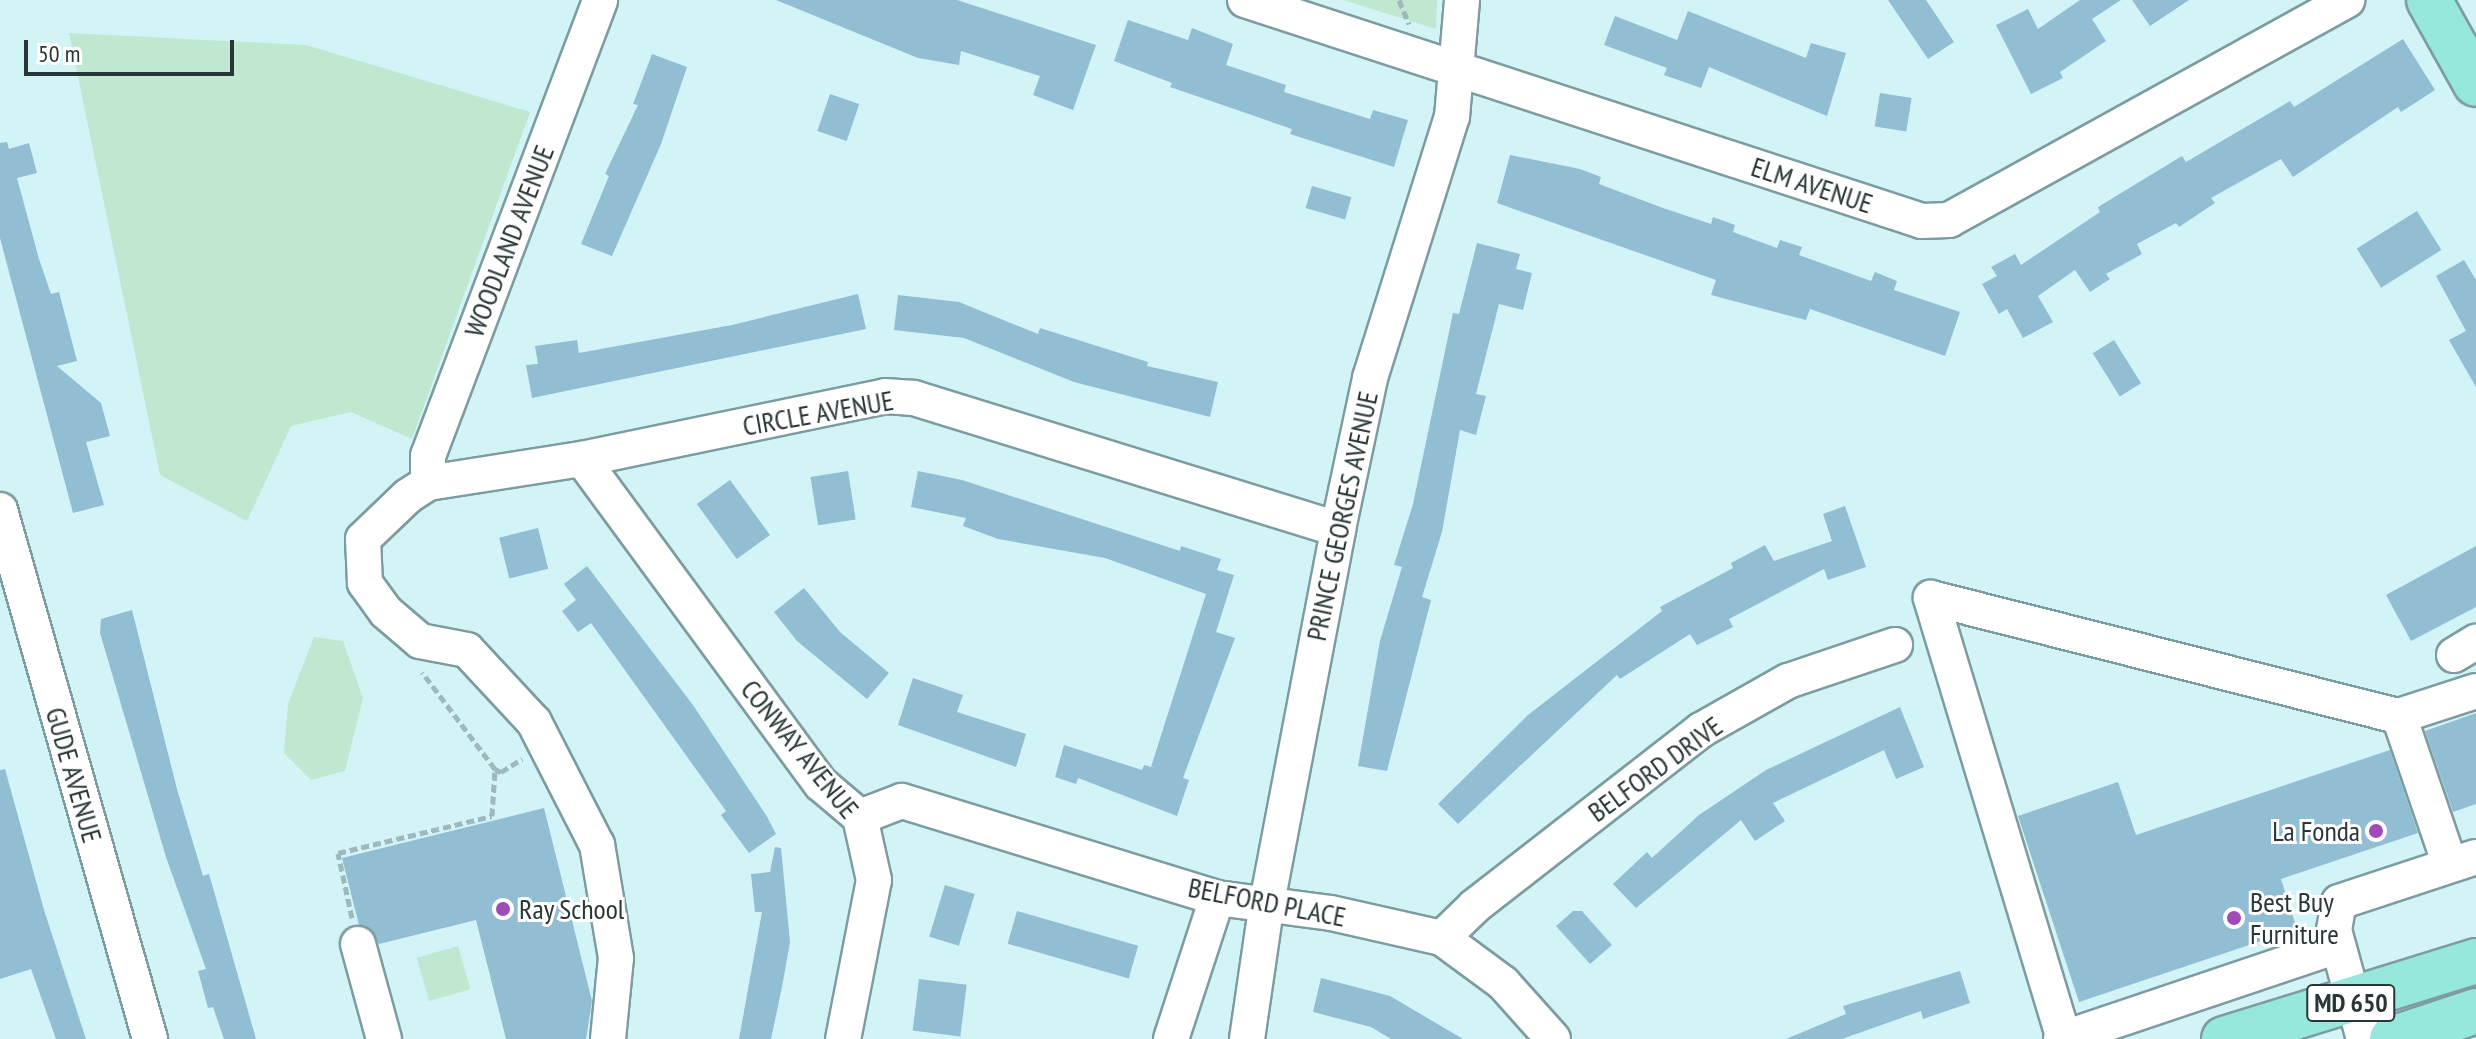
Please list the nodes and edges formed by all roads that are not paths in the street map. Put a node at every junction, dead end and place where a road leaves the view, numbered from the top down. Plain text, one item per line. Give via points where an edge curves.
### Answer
1 (600, 0) edge
2 (1245, 0) edge
3 (1462, 0) edge
4 (2347, 0) edge
5 (2429, 0) edge
6 (1458, 69) junction
7 (2476, 84) edge
8 (582, 459) junction
9 (428, 483) junction
10 (0, 510) edge
11 (1338, 529) junction
12 (1895, 645) dead end
13 (2476, 691) edge
14 (2399, 716) junction
15 (860, 817) junction
16 (2463, 861) edge
17 (1217, 898) junction
18 (1266, 908) junction
19 (1442, 938) junction
20 (358, 944) road end
21 (2338, 946) junction
22 (2476, 961) edge
23 (2476, 1011) edge
24 (2358, 1021) edge
25 (2301, 1029) edge
26 (150, 1039) edge
27 (384, 1039) edge
28 (608, 1039) edge
29 (843, 1039) edge
30 (1171, 1039) edge
31 (1247, 1039) edge
32 (1553, 1039) edge
33 (2063, 1039) edge
34 (2224, 1039) edge
35 (2392, 1039) edge

1 - 9 street, WOODLAND AVENUE via 428,456
2 - 6 street, ELM AVENUE
3 - 6 street, PRINCE GEORGES AVENUE
4 - 6 street, ELM AVENUE via 1949,220 1922,221
5 - 7 main road
6 - 11 street, PRINCE GEORGES AVENUE via 1452,117 1370,378
8 - 9 street, CIRCLE AVENUE
8 - 11 street, CIRCLE AVENUE via 885,396 914,398
8 - 15 street, CONWAY AVENUE via 821,784
9 - 28 street via 371,526 360,553 365,583 386,612 420,641 467,650 534,722 597,845 616,958
10 - 26 street, GUDE AVENUE
11 - 18 street, PRINCE GEORGES AVENUE
12 - 19 street, BELFORD DRIVE via 1788,681 1701,730 1475,906
13 - 14 street
14 - 16 street
14 - 33 street via 1931,598
15 - 17 street, BELFORD PLACE via 902,801
15 - 29 street, CONWAY AVENUE via 874,880
16 - 21 street via 2339,902 2334,930
17 - 18 street, BELFORD PLACE
17 - 30 street
18 - 19 street, BELFORD PLACE via 1331,913
18 - 31 street, PRINCE GEORGES AVENUE
19 - 32 street, BELFORD PLACE via 1503,983
20 - 27 street
21 - 24 street
21 - 33 street
22 - 24 main road, MD 650
23 - 35 main road, MD 650
24 - 25 main road, MD 650
25 - 34 main road, MD 650

